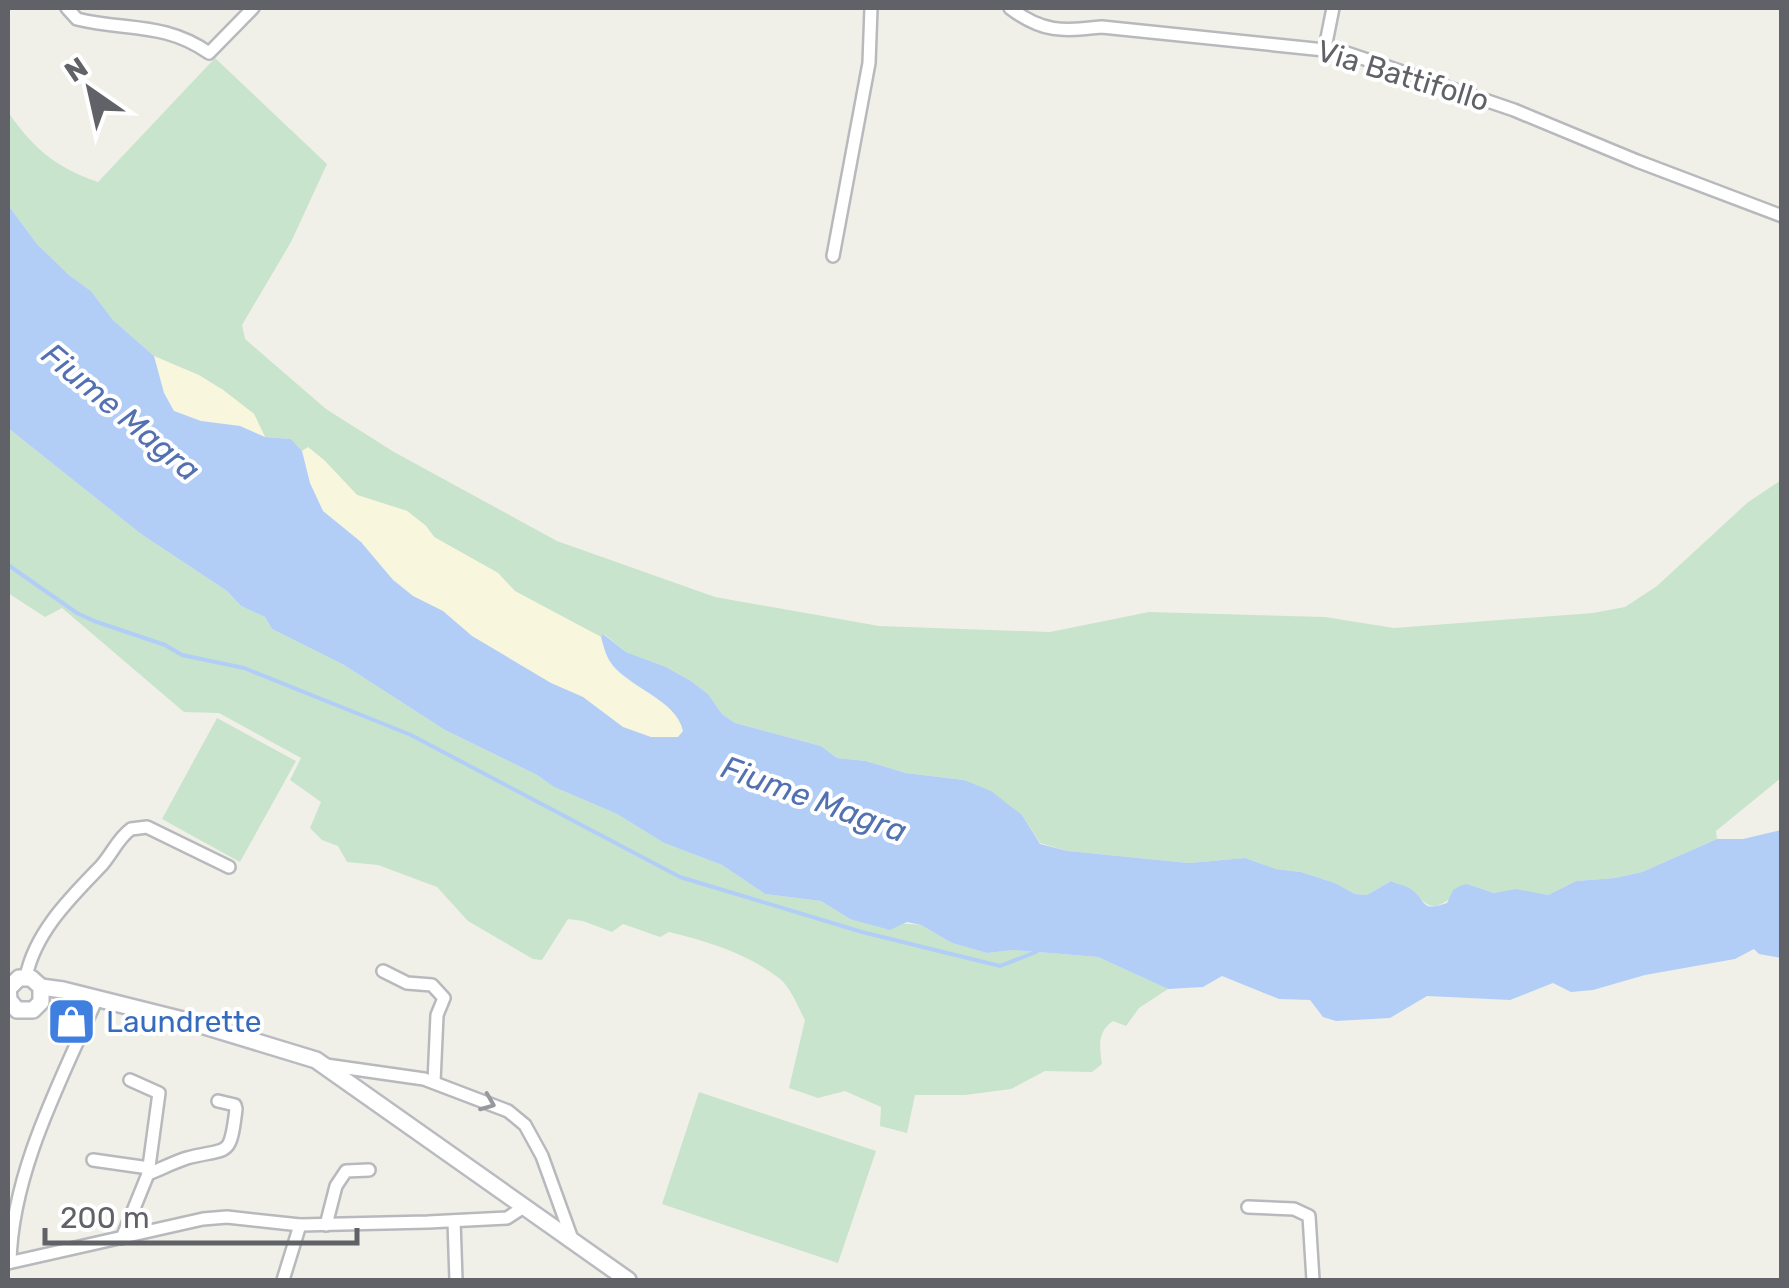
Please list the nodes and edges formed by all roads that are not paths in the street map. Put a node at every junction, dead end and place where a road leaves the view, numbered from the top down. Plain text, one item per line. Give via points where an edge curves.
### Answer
1 (67, 8) edge
2 (253, 8) edge
3 (871, 8) edge
4 (1010, 8) edge
5 (1333, 8) edge
6 (1325, 48) junction
7 (1782, 216) edge
8 (833, 256) dead end
9 (229, 867) dead end
10 (383, 972) dead end
11 (13, 990) edge
12 (41, 995) junction
13 (97, 998) junction
14 (8, 1022) edge
15 (326, 1065) junction
16 (130, 1080) dead end
17 (434, 1082) junction
18 (218, 1101) dead end
19 (94, 1160) dead end
20 (368, 1170) dead end
21 (149, 1171) junction
22 (524, 1207) junction
23 (1248, 1207) dead end
24 (454, 1221) junction
25 (300, 1225) junction
26 (326, 1225) junction
27 (122, 1238) junction
28 (573, 1242) junction
29 (9, 1263) edge
30 (284, 1280) edge
31 (456, 1280) edge
32 (628, 1280) edge
33 (1312, 1280) edge

1 - 2 street via 77,19 188,38 210,53
3 - 8 street via 869,63
4 - 6 street, Via Battifollo via 1032,25 1063,31 1102,27
5 - 6 street
6 - 7 street, Via Battifollo via 1514,110
9 - 11 street via 147,827 131,829 62,908
10 - 17 street via 432,985 444,998
11 - 12 main road via 36,980
11 - 12 main road via 33,1010
11 - 14 main road
12 - 13 main road
13 - 15 main road
13 - 29 street via 21,1186
15 - 17 street
15 - 22 main road
16 - 21 street via 159,1093
17 -> 28 street via 508,1111 525,1125
18 - 21 street via 236,1109 226,1149
19 - 21 street
20 - 26 street via 346,1171
21 - 27 street
22 - 24 street via 506,1218
22 - 28 main road
23 - 33 street via 1309,1216
24 - 26 street
24 - 31 street
25 - 26 street
25 - 27 street via 203,1218
25 - 30 street
27 - 29 street
28 - 32 main road

